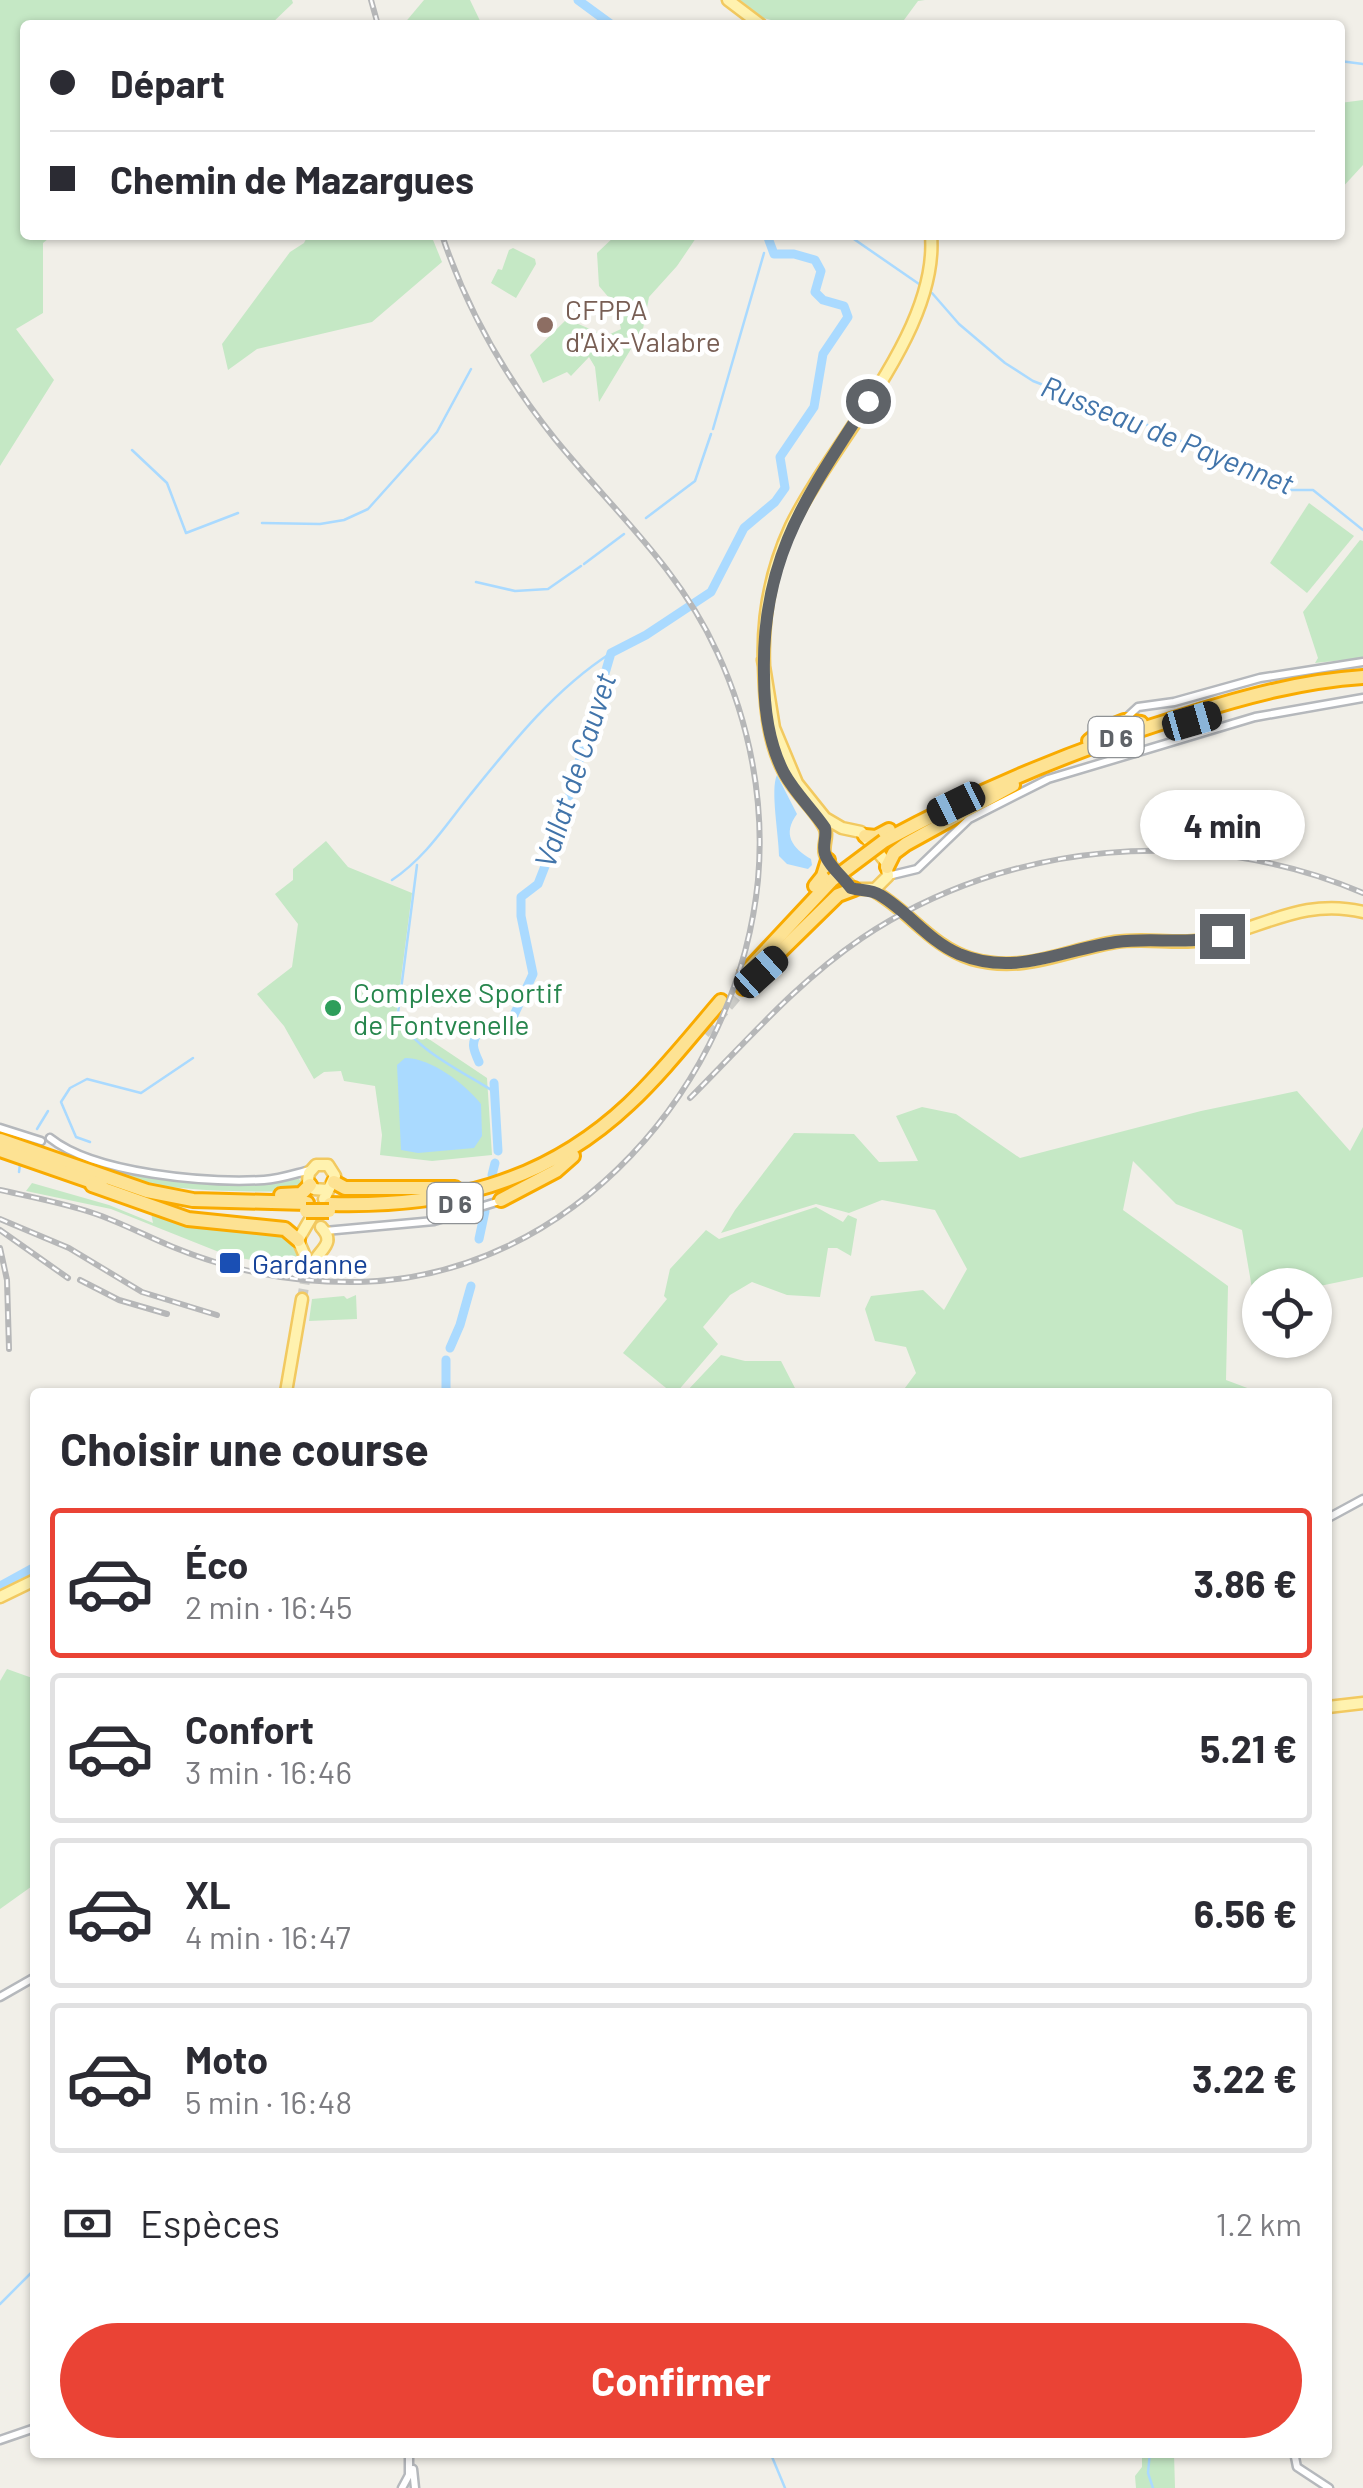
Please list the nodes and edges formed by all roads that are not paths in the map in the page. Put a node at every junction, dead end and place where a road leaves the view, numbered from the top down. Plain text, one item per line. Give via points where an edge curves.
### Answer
1 (728, 0) edge
2 (754, 20) edge
3 (932, 240) edge
4 (764, 660) junction
5 (1363, 662) edge
6 (1363, 681) edge
7 (1290, 686) junction
8 (1363, 698) edge
9 (1124, 721) junction
10 (1141, 723) junction
11 (1089, 741) junction
12 (1016, 784) junction
13 (842, 828) junction
14 (865, 836) junction
15 (827, 839) junction
16 (886, 844) junction
17 (828, 860) junction
18 (887, 875) junction
19 (834, 882) junction
20 (854, 889) junction
21 (872, 890) junction
22 (1363, 912) edge
23 (911, 921) junction
24 (758, 958) junction
25 (742, 986) junction
26 (721, 1001) dead end
27 (704, 1033) tunnel mouth
28 (0, 1128) edge
29 (0, 1140) edge
30 (0, 1150) edge
31 (573, 1156) junction
32 (76, 1178) junction
33 (508, 1180) junction
34 (501, 1200) joint
35 (318, 1204) junction
36 (298, 1240) junction
37 (305, 1299) tunnel mouth
38 (291, 1388) edge
39 (1363, 1498) edge
40 (1332, 1516) edge
41 (30, 1582) edge
42 (0, 1597) edge
43 (1363, 1705) edge
44 (1332, 1708) edge
45 (30, 1980) edge
46 (0, 1999) edge
47 (30, 2430) edge
48 (2, 2438) edge
49 (410, 2458) edge
50 (412, 2458) edge
51 (1295, 2458) edge
52 (403, 2487) edge
53 (415, 2488) edge
54 (1329, 2488) edge

1 - 2 main road
3 - 4 main road via 918,312 786,537 766,605
4 - 13 main road via 774,728 790,770 822,816
4 - 15 main road via 778,758
5 - 9 street via 1289,672 1138,708
6 - 7 highway, D 6
6 - 12 highway, D 6 via 1174,726
7 - 10 highway
7 - 16 highway, D 6 via 1082,749
8 - 18 street via 1255,716 1048,779 969,819 917,869
9 - 10 highway
9 - 11 highway
10 - 11 highway
11 - 14 highway via 878,836
12 - 16 highway, D 6
12 - 18 highway via 906,844 894,853
13 - 14 main road
13 - 15 main road
14 - 18 main road
15 - 17 main road
16 - 19 highway, D 6, bridge
17 - 20 main road
17 - 24 highway via 820,881
18 - 21 main road
18 - 23 main road via 891,896
19 - 24 highway, D 6
19 - 25 highway, D 6
20 - 21 main road
20 - 25 highway via 838,894
21 - 23 main road
22 - 23 main road via 1298,910 1208,940 1113,942 1022,964 962,955
24 - 25 highway, D 6
26 - 33 highway, D 6 via 612,1119 552,1160
27 - 31 highway, D 6 via 636,1107
28 - 35 street via 117,1167 224,1180 284,1178
29 - 35 highway, D 6 via 147,1191 193,1200
30 - 32 highway, D 6
31 - 34 highway
31 - 35 highway, D 6 via 509,1188 454,1204 400,1211
32 - 35 highway, D 6 via 196,1208
32 - 36 highway via 188,1219 285,1229
33 - 35 highway, D 6 via 428,1201
33 - 35 highway via 447,1189 345,1188
34 - 35 street via 434,1221 344,1230
35 - 36 main road
35 - 36 main road via 311,1259
37 - 38 main road
39 - 40 street
41 - 42 main road
43 - 44 main road
45 - 46 street
47 - 48 street
49 - 52 street
50 - 53 street
51 - 54 street via 1297,2467
52 - 53 street

